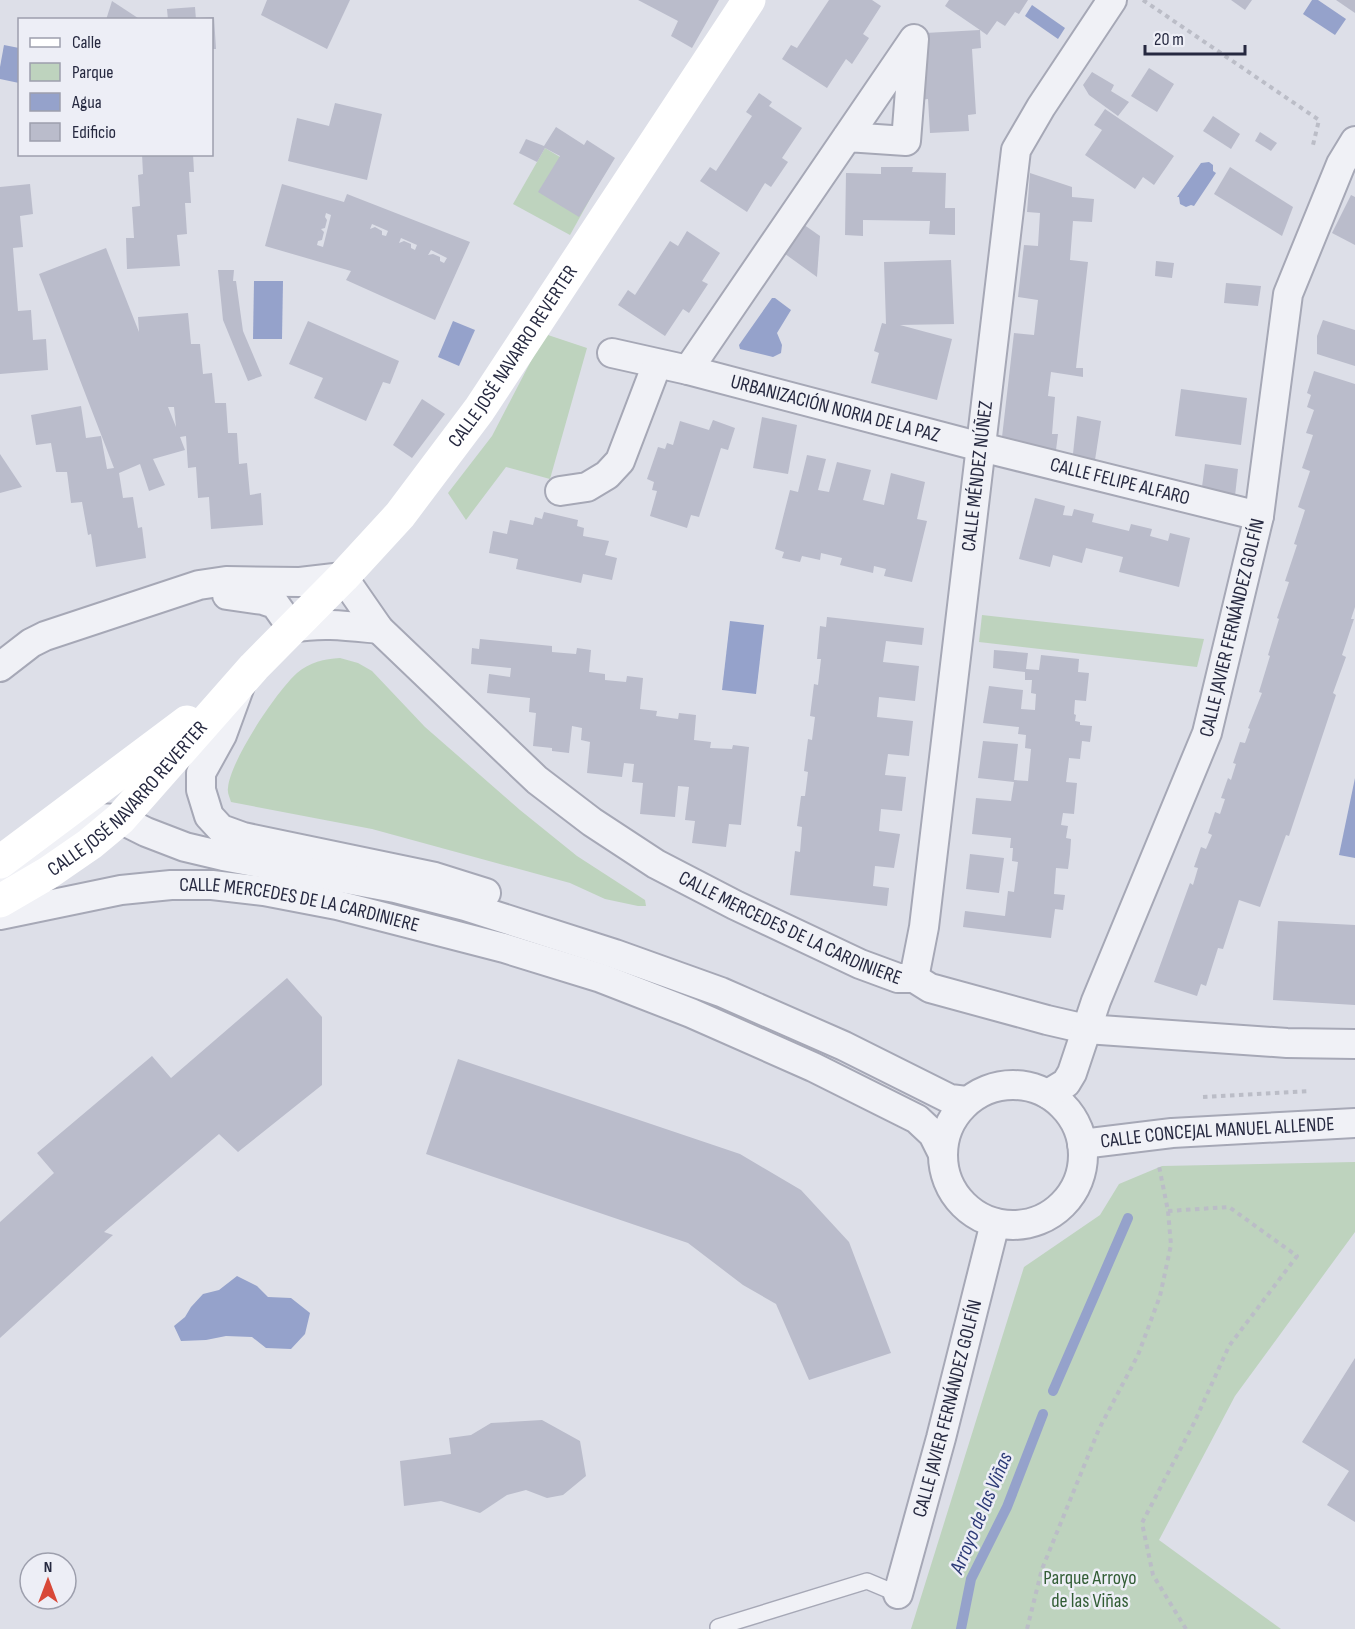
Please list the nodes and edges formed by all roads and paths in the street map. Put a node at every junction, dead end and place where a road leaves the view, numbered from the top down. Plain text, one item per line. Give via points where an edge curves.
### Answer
1 (748, 0) edge
2 (1112, 0) edge
3 (1143, 0) edge
4 (847, 137) dead end
5 (1355, 141) edge
6 (1318, 152) dead end
7 (612, 353) dead end
8 (657, 364) junction
9 (688, 370) junction
10 (981, 447) junction
11 (560, 491) dead end
12 (1259, 516) junction
13 (344, 577) junction
14 (199, 585) junction
15 (292, 628) junction
16 (379, 629) junction
17 (0, 667) edge
18 (241, 682) junction
19 (120, 819) junction
20 (0, 862) edge
21 (0, 882) edge
22 (0, 902) edge
23 (0, 915) edge
24 (557, 935) junction
25 (914, 978) junction
26 (1086, 1029) junction
27 (1355, 1044) edge
28 (1048, 1094) junction
29 (966, 1101) junction
30 (1355, 1123) edge
31 (1082, 1144) junction
32 (942, 1152) junction
33 (1158, 1161) dead end
34 (1168, 1211) junction
35 (995, 1223) junction
36 (898, 1594) joint
37 (718, 1627) dead end
38 (1027, 1629) edge
39 (1186, 1629) edge

1 - 13 main road, CALLE JOSÉ NAVARRO REVERTER via 479,410 400,515
2 - 10 street, CALLE MÉNDEZ NÚÑEZ via 1016,150
3 - 6 path via 1319,120 1312,149
4 - 9 street
5 - 12 street, CALLE JAVIER FERNÁNDEZ GOLFÍN via 1341,164 1288,294
7 - 8 street, URBANIZACIÓN NORIA DE LA PAZ
8 - 9 street, URBANIZACIÓN NORIA DE LA PAZ
8 - 11 street via 620,461 587,487
9 - 10 street, URBANIZACIÓN NORIA DE LA PAZ
10 - 12 street, CALLE FELIPE ALFARO
10 - 25 street, CALLE MÉNDEZ NÚÑEZ via 924,927
12 - 26 street, CALLE JAVIER FERNÁNDEZ GOLFÍN via 1207,733
13 - 14 street
13 - 15 main road, CALLE JOSÉ NAVARRO REVERTER
13 - 16 street, CALLE MERCEDES DE LA CARDINIERE
14 - 15 street via 275,604
14 - 17 street via 45,636
15 - 16 street via 334,624
15 - 18 main road, CALLE JOSÉ NAVARRO REVERTER
16 - 25 street, CALLE MERCEDES DE LA CARDINIERE via 537,780 656,864 860,964 898,978
18 - 19 main road, CALLE JOSÉ NAVARRO REVERTER
18 - 20 main road, CALLE JOSÉ NAVARRO REVERTER
18 - 24 street, CALLE MERCEDES DE LA CARDINIERE via 222,735 201,773 208,816 221,829 473,888 527,912
19 - 21 street, CALLE MERCEDES DE LA CARDINIERE via 94,818
19 - 22 main road, CALLE JOSÉ NAVARRO REVERTER via 90,844
19 - 24 street, CALLE MERCEDES DE LA CARDINIERE via 185,847 395,888
23 - 32 street, CALLE MERCEDES DE LA CARDINIERE via 122,890 212,885 275,893 401,921 601,978 691,1013 917,1119 933,1134
24 - 29 street, CALLE MERCEDES DE LA CARDINIERE via 720,992 844,1046 950,1099
25 - 26 street, CALLE MERCEDES DE LA CARDINIERE via 930,988
26 - 27 street, CALLE MERCEDES DE LA CARDINIERE
26 - 28 street, CALLE JAVIER FERNÁNDEZ GOLFÍN via 1066,1083
28 - 29 street via 1035,1088 1006,1085 992,1087
28 - 31 street via 1069,1113
29 - 32 street via 949,1124
30 - 31 street, CALLE CONCEJAL MANUEL ALLENDE via 1172,1133
31 - 35 street via 1083,1165 1078,1181 1059,1209 1028,1224
32 - 35 street via 945,1176 956,1197 974,1213
33 - 34 path
34 - 38 path via 1171,1245 1160,1296 1138,1355 1099,1429 1042,1569
34 - 39 path via 1230,1207 1297,1256 1230,1346 1142,1523 1153,1575
35 - 36 street, CALLE JAVIER FERNÁNDEZ GOLFÍN
36 - 37 lane via 867,1581

